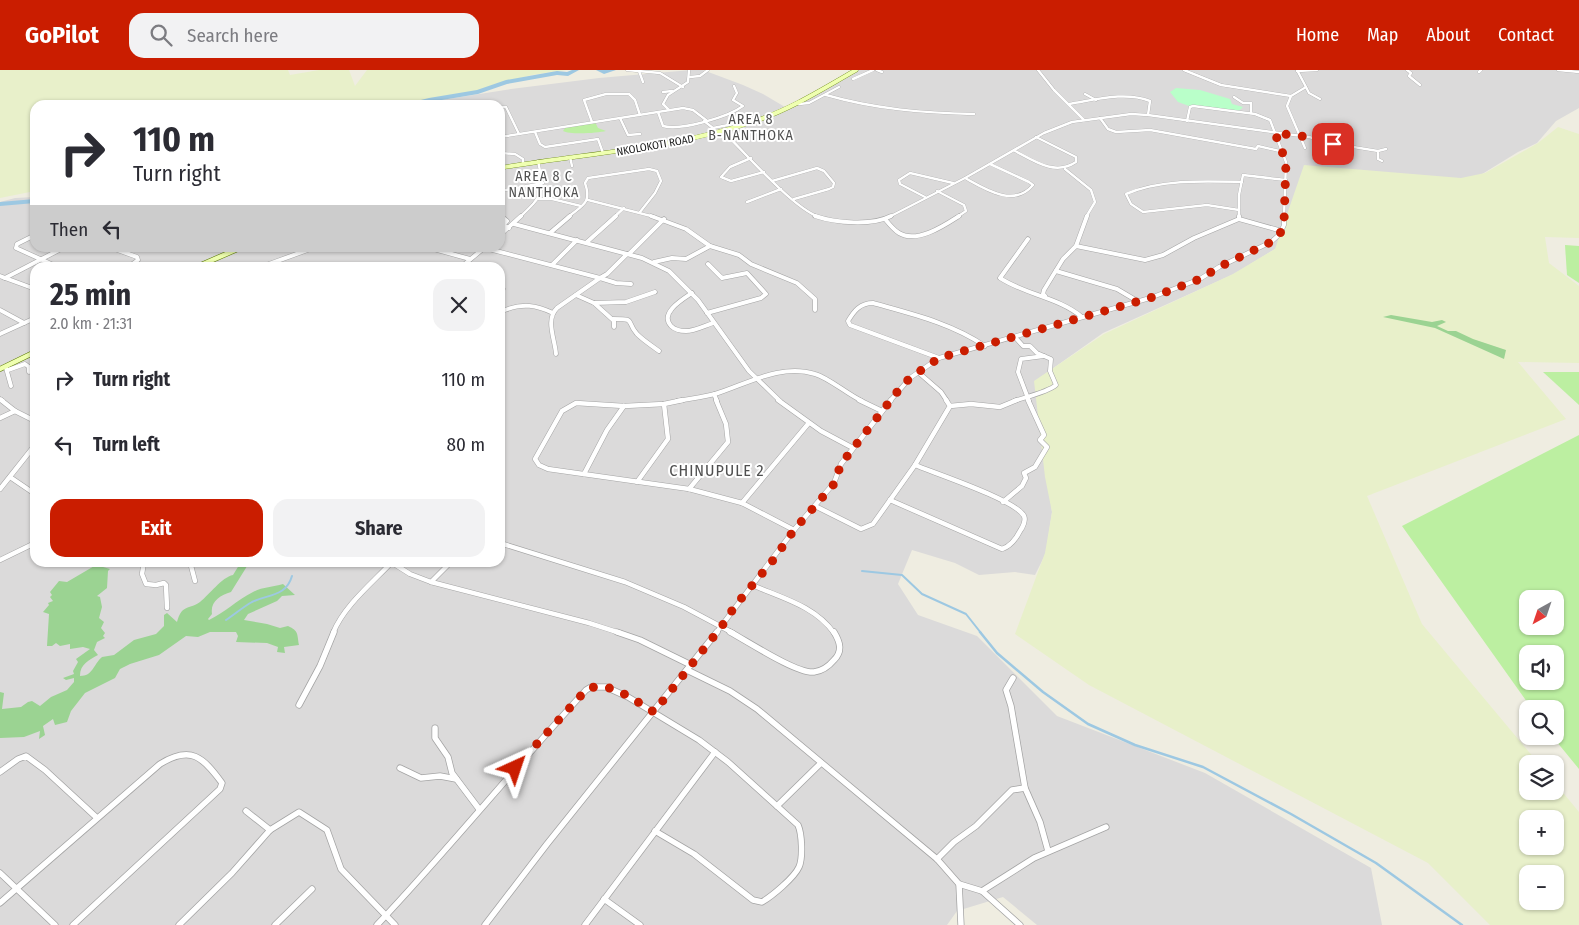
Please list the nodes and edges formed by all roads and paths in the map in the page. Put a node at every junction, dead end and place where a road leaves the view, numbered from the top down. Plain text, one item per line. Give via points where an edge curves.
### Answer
1 (627, 70) edge
2 (689, 70) edge
3 (708, 70) edge
4 (856, 70) edge
5 (875, 70) edge
6 (1038, 70) edge
7 (1184, 70) edge
8 (1317, 70) edge
9 (1407, 70) edge
10 (1558, 70) edge
11 (639, 71) edge
12 (1297, 71) edge
13 (882, 72) dead end
14 (1579, 72) edge
15 (690, 78) junction
16 (853, 79) dead end
17 (643, 82) dead end
18 (1420, 85) dead end
19 (734, 86) dead end
20 (683, 87) junction
21 (839, 87) dead end
22 (1306, 87) junction
23 (672, 91) junction
24 (663, 92) dead end
25 (1085, 94) dead end
26 (826, 95) junction
27 (1291, 96) junction
28 (1234, 97) dead end
29 (1320, 99) dead end
30 (1097, 100) junction
31 (799, 104) junction
32 (1069, 104) junction
33 (505, 107) edge
34 (669, 110) junction
35 (658, 112) junction
36 (1251, 113) junction
37 (974, 114) dead end
38 (640, 115) junction
39 (1148, 115) junction
40 (620, 118) junction
41 (1100, 118) junction
42 (1084, 120) junction
43 (705, 121) junction
44 (1187, 121) junction
45 (592, 122) junction
46 (744, 125) junction
47 (723, 131) junction
48 (535, 132) junction
49 (1275, 133) junction
50 (519, 134) junction
51 (640, 134) dead end
52 (1298, 135) junction
53 (505, 136) edge
54 (1036, 138) junction
55 (1335, 144) junction
56 (1305, 148) dead end
57 (1386, 150) dead end
58 (1015, 151) junction
59 (1378, 151) junction
60 (1284, 152) junction
61 (505, 153) edge
62 (603, 153) junction
63 (570, 157) junction
64 (751, 158) junction
65 (1344, 159) dead end
66 (538, 161) junction
67 (1382, 161) dead end
68 (523, 164) junction
69 (990, 164) junction
70 (572, 166) dead end
71 (505, 167) edge
72 (1065, 169) junction
73 (764, 172) junction
74 (965, 178) junction
75 (1286, 180) junction
76 (772, 181) junction
77 (1242, 182) junction
78 (543, 183) junction
79 (953, 183) junction
80 (781, 189) junction
81 (505, 190) edge
82 (936, 191) junction
83 (926, 196) junction
84 (539, 199) junction
85 (588, 200) junction
86 (794, 200) junction
87 (747, 202) dead end
88 (581, 206) junction
89 (624, 208) junction
90 (1239, 210) junction
91 (640, 212) junction
92 (664, 219) junction
93 (885, 219) junction
94 (1239, 219) junction
95 (514, 224) junction
96 (505, 226) edge
97 (509, 228) junction
98 (505, 231) edge
99 (1282, 231) junction
100 (550, 233) junction
101 (30, 238) edge
102 (1028, 239) dead end
103 (576, 240) junction
104 (587, 242) junction
105 (710, 246) junction
106 (1076, 246) junction
107 (55, 252) edge
108 (123, 252) edge
109 (231, 252) edge
110 (302, 252) edge
111 (445, 252) edge
112 (480, 252) edge
113 (501, 252) edge
114 (628, 254) junction
115 (40, 259) junction
116 (470, 259) junction
117 (34, 262) edge
118 (47, 262) edge
119 (135, 262) edge
120 (208, 262) edge
121 (274, 262) edge
122 (467, 262) edge
123 (654, 262) junction
124 (30, 264) edge
125 (708, 264) dead end
126 (552, 265) junction
127 (1056, 271) junction
128 (0, 276) edge
129 (5, 278) junction
130 (600, 278) junction
131 (631, 284) dead end
132 (30, 287) edge
133 (655, 292) dead end
134 (692, 293) junction
135 (576, 295) junction
136 (1045, 296) junction
137 (1139, 302) junction
138 (594, 304) junction
139 (0, 310) edge
140 (505, 310) dead end
141 (815, 310) dead end
142 (553, 313) junction
143 (707, 313) junction
144 (1082, 317) junction
145 (30, 320) edge
146 (613, 320) junction
147 (24, 323) junction
148 (713, 323) junction
149 (614, 327) dead end
150 (0, 334) edge
151 (1015, 337) junction
152 (985, 346) junction
153 (659, 351) dead end
154 (556, 354) dead end
155 (30, 355) edge
156 (1044, 356) junction
157 (939, 358) junction
158 (4, 368) edge
159 (29, 372) dead end
160 (918, 372) junction
161 (757, 380) junction
162 (11, 386) dead end
163 (714, 394) junction
164 (1027, 396) junction
165 (0, 399) edge
166 (664, 404) junction
167 (624, 406) junction
168 (950, 406) junction
169 (15, 411) junction
170 (882, 411) junction
171 (0, 418) edge
172 (30, 418) edge
173 (808, 424) junction
174 (853, 448) junction
175 (30, 452) edge
176 (915, 465) junction
177 (584, 474) junction
178 (10, 477) junction
179 (637, 482) junction
180 (0, 488) edge
181 (688, 489) junction
182 (30, 491) edge
183 (890, 500) junction
184 (1003, 502) junction
185 (742, 503) junction
186 (815, 506) junction
187 (794, 530) junction
188 (30, 545) edge
189 (505, 545) edge
190 (0, 560) edge
191 (143, 567) edge
192 (190, 567) edge
193 (387, 567) edge
194 (398, 567) edge
195 (446, 567) edge
196 (195, 581) dead end
197 (431, 582) junction
198 (752, 585) junction
199 (167, 608) dead end
200 (722, 626) junction
201 (689, 668) junction
202 (1013, 678) dead end
203 (299, 705) dead end
204 (654, 712) junction
205 (435, 728) dead end
206 (715, 752) junction
207 (821, 763) junction
208 (400, 768) dead end
209 (0, 772) edge
210 (456, 779) junction
211 (1025, 788) junction
212 (777, 806) junction
213 (479, 809) junction
214 (246, 811) dead end
215 (96, 817) junction
216 (1106, 827) dead end
217 (270, 830) junction
218 (655, 831) junction
219 (1048, 851) junction
220 (937, 859) junction
221 (0, 872) edge
222 (960, 884) junction
223 (16, 889) junction
224 (312, 889) dead end
225 (982, 891) junction
226 (604, 899) junction
227 (0, 903) edge
228 (386, 917) junction
229 (55, 925) edge
230 (73, 925) edge
231 (179, 925) edge
232 (275, 925) edge
233 (377, 925) edge
234 (395, 925) edge
235 (485, 925) edge
236 (585, 925) edge
237 (640, 925) edge
238 (961, 925) edge
239 (1020, 925) edge

1 - 11 street
2 - 15 street
3 - 15 street
4 - 31 main road, NKOLOKOTI ROAD
5 - 13 street
5 - 16 street
6 - 32 street via 1049,86
7 - 27 street via 1221,85
8 - 12 street
9 - 18 street
10 - 14 street
11 - 17 street
11 - 20 street via 660,73
12 - 22 street
15 - 20 street
19 - 43 street via 737,93 733,100 743,106
20 - 23 street
21 - 26 street
22 - 27 street
22 - 29 street via 1309,93
23 - 24 street
23 - 34 street via 663,101
25 - 30 street
26 - 31 street via 804,105
26 - 37 street via 875,108
27 - 52 street via 1287,106
28 - 36 street via 1251,103
30 - 32 street
30 - 39 street via 1125,96 1148,99 1151,103
31 - 46 main road, NKOLOKOTI ROAD
32 - 42 street
33 - 50 street
34 - 35 street
34 - 43 street via 690,109
35 - 38 street
35 - 43 street via 663,126 667,128
36 - 44 street via 1193,106
36 - 49 street via 1268,118
38 - 40 street
38 - 45 street via 635,100 628,94 606,94 584,100
39 - 41 street
39 - 44 street
40 - 45 street
40 - 51 street via 628,135
41 - 42 street
41 - 60 street via 1108,129 1116,132 1150,130 1220,144 1263,146
42 - 54 street via 1063,124
43 - 46 street via 713,128
44 - 49 street
45 - 48 street
46 - 47 main road, NKOLOKOTI ROAD
47 - 62 main road, NKOLOKOTI ROAD via 668,144
47 - 64 street
48 - 50 street
48 - 62 street via 540,144 546,147 598,139
49 - 52 street
49 - 60 street
50 - 53 street
52 - 55 street
52 - 56 street
54 - 58 street
54 - 72 street via 1076,157 1076,162
55 - 59 street
55 - 65 street
57 - 59 street
58 - 69 street
58 - 72 street via 1048,166
59 - 67 street via 1378,159
60 - 75 street
61 - 68 street via 519,156
62 - 63 main road, NKOLOKOTI ROAD
63 - 66 main road, NKOLOKOTI ROAD
63 - 70 street
64 - 73 street
64 - 73 street via 734,164 721,177 731,180
66 - 68 main road, NKOLOKOTI ROAD
66 - 78 street
68 - 71 main road, NKOLOKOTI ROAD
69 - 74 street
69 - 74 street via 1029,182 1032,187 1020,196 1006,196
72 - 106 street via 1091,190 1095,199
73 - 76 street
74 - 79 street
75 - 77 street via 1246,174
75 - 99 street
76 - 80 street
76 - 86 street via 817,168 834,183 829,189
77 - 90 street
77 - 90 street via 1157,186 1126,194 1131,204 1143,212 1207,205
78 - 81 street
78 - 84 street
79 - 82 street
79 - 83 street via 910,173 898,180
80 - 86 street
80 - 87 street
82 - 83 street
82 - 93 street via 964,204 966,211 930,233 912,236 900,234
83 - 93 street
84 - 88 street
84 - 95 street
85 - 88 street
85 - 89 street
85 - 91 street via 585,183 590,177 655,170 661,181
86 - 93 street via 810,214 828,220 860,222
88 - 100 street
89 - 91 street
89 - 104 street
90 - 94 street
91 - 92 street
92 - 105 street
92 - 114 street
94 - 99 street
94 - 106 street via 1149,260
95 - 97 street
95 - 100 street
96 - 97 street
97 - 98 street
99 - 137 street via 1271,242 1200,279
100 - 103 street
101 - 115 street via 15,246
102 - 136 street via 1000,278
103 - 104 street
103 - 126 street
104 - 114 street
105 - 123 street via 686,259
105 - 141 street via 739,254 751,264 797,283 815,299
106 - 127 street
107 - 115 street
108 - 119 street via 137,257
109 - 120 main road
110 - 121 street
111 - 116 street
112 - 116 street
113 - 126 street
114 - 123 street
114 - 130 street
115 - 117 street
115 - 118 street
116 - 122 street
123 - 134 street via 673,274
124 - 129 street
125 - 143 street via 722,278 747,273 766,294
126 - 130 street
127 - 136 street via 1044,290
127 - 137 street via 1117,289
128 - 129 street
129 - 132 street
130 - 131 street via 616,284
130 - 135 street via 581,288
133 - 138 street via 626,302
134 - 143 street
134 - 148 street via 671,311 668,322 676,330 685,331
135 - 138 street
135 - 142 street
136 - 144 street via 1066,305
137 - 144 street
138 - 146 street
139 - 147 street
140 - 142 street via 519,304 536,305
142 - 154 street via 550,321
143 - 148 street
144 - 151 street
145 - 147 street
146 - 149 street
146 - 153 street via 627,319 636,333
147 - 150 street
148 - 161 street
151 - 152 street
151 - 156 street via 1023,346 1030,346
152 - 157 street
152 - 157 street via 952,328 874,302 860,306 848,321 867,333
155 - 158 main road
156 - 164 street via 1021,359 1018,372
156 - 164 street via 1051,359 1050,371 1056,384 1050,390
157 - 160 street
158 - 159 street via 25,364
158 - 162 street
160 - 168 street via 941,392
160 - 170 street
161 - 163 street
161 - 170 street via 781,371 810,372 848,396
161 - 173 street
163 - 166 street
163 - 181 street via 727,427 728,442
164 - 168 street via 1000,407
164 - 184 street via 1044,435 1040,440 1047,447 1034,467 1024,473 1026,478 1022,486
165 - 169 street
166 - 167 street
166 - 179 street via 668,439
167 - 177 street via 615,415
167 - 177 street via 581,402 570,405 562,411 535,459 538,465 548,469
168 - 176 street
169 - 171 street
169 - 172 street
170 - 174 street
173 - 174 street
173 - 185 street
174 - 186 street via 841,464 834,484
175 - 178 street
176 - 183 street
176 - 184 street
177 - 179 street
178 - 180 street
178 - 182 street
179 - 181 street
181 - 185 street
183 - 184 street via 1006,549 1024,521 1020,512
183 - 186 street via 873,524 861,529
185 - 187 street
186 - 187 street
187 - 198 street
188 - 190 street
189 - 200 street via 625,582
191 - 199 street via 146,584 166,585
192 - 196 street
193 - 203 street via 336,626
194 - 197 street
195 - 197 street
197 - 201 street via 640,640
198 - 200 street
198 - 200 street via 802,605 818,616 837,638 839,653 820,670 806,672
200 - 201 street
201 - 204 street
201 - 207 street via 757,709
202 - 211 street via 1006,690
204 - 206 street
204 - 213 street via 606,687 591,687
204 - 235 street
205 - 210 street via 435,738 448,757
206 - 212 street
206 - 218 street
207 - 212 street
207 - 220 street
208 - 210 street via 421,778 440,776
209 - 215 street via 26,756
210 - 213 street
211 - 219 street
211 - 220 street via 1012,790
212 - 218 street via 800,830 801,861 796,873 774,896 762,902 748,897 694,854
213 - 228 street
214 - 217 street
215 - 223 street
215 - 230 street via 160,764 182,752 196,755 207,763 222,783 215,794
216 - 219 street
217 - 228 street via 300,812 327,830 340,868
217 - 231 street
218 - 226 street
219 - 225 street via 1008,872
220 - 222 street
221 - 223 street
222 - 225 street
222 - 238 street
223 - 227 street
223 - 229 street
224 - 232 street
225 - 239 street
226 - 236 street
226 - 237 street
228 - 233 street
228 - 234 street

